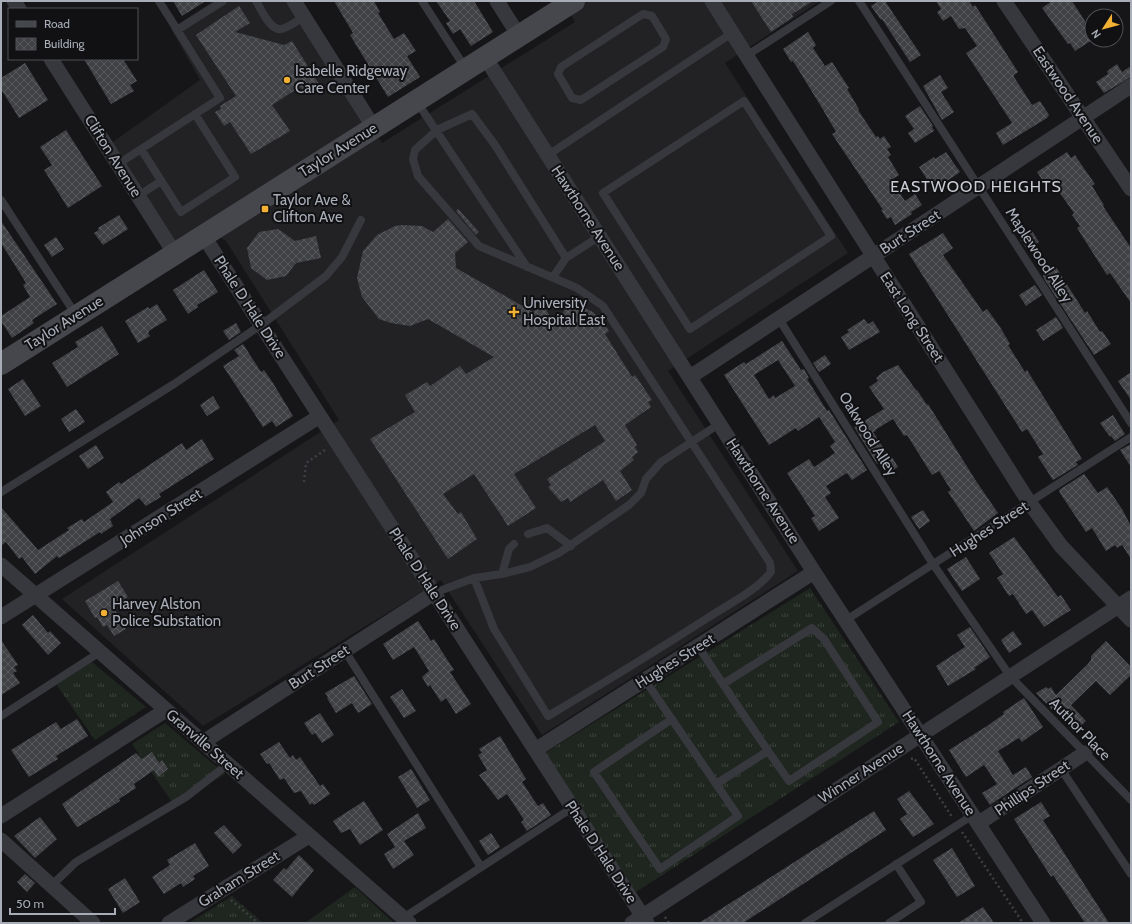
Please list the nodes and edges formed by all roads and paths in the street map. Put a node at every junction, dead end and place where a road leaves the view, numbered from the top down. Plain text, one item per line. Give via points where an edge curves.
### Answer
1 (159, 1) edge
2 (223, 1) edge
3 (256, 1) edge
4 (294, 1) edge
5 (422, 1) edge
6 (497, 1) edge
7 (712, 1) edge
8 (831, 1) edge
9 (860, 1) edge
10 (1004, 1) edge
11 (571, 2) edge
12 (304, 17) junction
13 (177, 30) junction
14 (732, 33) junction
15 (519, 36) junction
16 (746, 56) junction
17 (485, 57) junction
18 (52, 60) edge
19 (466, 69) junction
20 (622, 74) joint
21 (1131, 86) edge
22 (416, 101) junction
23 (195, 114) junction
24 (1084, 118) junction
25 (374, 128) junction
26 (437, 130) junction
27 (141, 149) junction
28 (548, 155) junction
29 (118, 164) junction
30 (161, 181) junction
31 (979, 187) junction
32 (1131, 189) edge
33 (138, 196) junction
34 (1, 200) edge
35 (362, 220) dead end
36 (204, 236) junction
37 (600, 236) junction
38 (175, 254) junction
39 (873, 256) junction
40 (566, 258) junction
41 (527, 268) junction
42 (553, 277) junction
43 (760, 283) joint
44 (76, 316) junction
45 (779, 319) junction
46 (261, 325) junction
47 (1, 364) edge
48 (690, 377) junction
49 (320, 416) junction
50 (1131, 423) edge
51 (720, 424) junction
52 (1131, 437) edge
53 (337, 442) junction
54 (691, 442) junction
55 (304, 482) dead end
56 (1, 492) edge
57 (1029, 502) junction
58 (528, 534) dead end
59 (514, 544) dead end
60 (571, 546) junction
61 (933, 564) junction
62 (1, 565) edge
63 (814, 572) junction
64 (502, 574) junction
65 (474, 578) junction
66 (434, 593) junction
67 (36, 595) junction
68 (1131, 598) edge
69 (1118, 606) junction
70 (1, 617) edge
71 (846, 620) junction
72 (1131, 620) edge
73 (698, 646) junction
74 (345, 651) junction
75 (100, 652) junction
76 (1010, 676) junction
77 (645, 680) junction
78 (723, 684) junction
79 (166, 710) junction
80 (1, 716) edge
81 (672, 719) junction
82 (921, 734) junction
83 (203, 742) junction
84 (535, 750) junction
85 (768, 751) junction
86 (1085, 753) junction
87 (907, 762) dead end
88 (228, 764) junction
89 (1061, 769) junction
90 (716, 784) junction
91 (1131, 800) edge
92 (572, 808) junction
93 (1, 816) edge
94 (976, 819) junction
95 (958, 825) junction
96 (310, 836) junction
97 (1, 840) edge
98 (896, 864) junction
99 (481, 867) junction
100 (1131, 874) edge
101 (52, 885) junction
102 (220, 891) junction
103 (673, 915) dead end
104 (666, 919) dead end
105 (406, 920) edge
106 (641, 921) edge
107 (93, 923) edge
108 (169, 923) edge
109 (258, 923) edge
110 (805, 923) edge
111 (889, 923) edge
112 (1023, 923) edge
113 (1043, 923) edge

1 - 13 lane
2 - 13 lane
3 - 12 lane via 277,29 282,29
4 - 12 street
5 - 19 lane
6 - 15 street
7 - 14 street, East Long Street
8 - 16 lane
9 - 31 lane, Maplewood Alley
10 - 24 street, Eastwood Avenue
11 - 15 main road, Taylor Avenue
12 - 25 street
13 - 23 lane via 220,98
14 - 16 street, East Long Street
14 - 28 lane
15 - 17 main road, Taylor Avenue
16 - 39 street, East Long Street
17 - 19 main road, Taylor Avenue
17 - 28 street, Hawthorne Avenue
18 - 29 street, Clifton Avenue
19 - 22 main road, Taylor Avenue
20 - 20 lane via 581,100 572,98 558,74 561,67 643,14 652,16 666,39 663,47
21 - 24 street, Burt Street
22 - 25 main road, Taylor Avenue
22 - 26 lane
23 - 27 lane
23 - 30 lane via 235,177 180,212
24 - 31 street, Burt Street
24 - 32 street, Eastwood Avenue
25 - 36 main road, Taylor Avenue
26 - 40 lane via 472,114 495,145
26 - 41 lane
26 - 41 lane via 415,150 413,159 418,176 479,246
27 - 29 lane
27 - 30 lane
28 - 37 street, Hawthorne Avenue
29 - 33 street, Clifton Avenue
30 - 33 lane
31 - 39 street, Burt Street
31 - 50 lane, Maplewood Alley
33 - 38 street, Clifton Avenue
34 - 44 lane
35 - 46 lane via 342,257 326,276
36 - 38 main road, Taylor Avenue
36 - 46 street, Phale D Hale Drive
37 - 40 lane
37 - 48 street, Hawthorne Avenue
38 - 44 main road, Taylor Avenue
39 - 45 street, Burt Street
39 - 57 street, East Long Street
40 - 42 lane
41 - 42 lane
42 - 54 lane via 577,288 603,306
43 - 43 lane via 831,236 744,101 603,193 690,329
44 - 47 main road, Taylor Avenue
45 - 48 street, Burt Street
45 - 61 lane, Oakwood Alley
46 - 49 street, Phale D Hale Drive
46 - 56 lane via 174,384
48 - 51 street, Hawthorne Avenue
49 - 53 street, Phale D Hale Drive
49 - 67 street, Johnson Street
51 - 54 lane
51 - 63 street, Hawthorne Avenue
52 - 57 lane, Hughes Street
53 - 55 path via 306,463
53 - 66 street, Phale D Hale Drive
54 - 60 lane via 661,462 629,505
54 - 65 lane via 770,563 771,572 766,579 656,652 548,716 494,629
57 - 61 lane, Hughes Street
57 - 69 street, East Long Street via 1061,546
58 - 60 lane via 548,528
59 - 64 lane via 509,549
60 - 64 lane via 541,564
61 - 71 lane, Hughes Street
61 - 76 lane, Oakwood Alley
62 - 67 street, Granville Street
63 - 71 street, Hawthorne Avenue
63 - 73 street, Hughes Street
64 - 65 lane
65 - 66 lane
66 - 74 street, Burt Street
66 - 84 street, Phale D Hale Drive
67 - 70 street, Johnson Street
67 - 75 street, Granville Street
68 - 69 street, Winner Avenue
69 - 72 street, East Long Street
69 - 76 street, Winner Avenue
71 - 82 street, Hawthorne Avenue
73 - 77 street, Hughes Street
73 - 78 lane
74 - 83 street, Burt Street
74 - 99 lane
75 - 79 street, Granville Street
75 - 80 lane
76 - 82 street, Winner Avenue
76 - 86 lane, Author Place
77 - 81 lane
77 - 84 street, Hughes Street
78 - 85 lane
78 - 85 lane via 812,628 824,640 878,722 789,781
79 - 83 street, Granville Street
79 - 93 street
81 - 90 lane
81 - 90 lane via 594,772 660,869 738,816
82 - 94 street, Hawthorne Avenue
82 - 106 street, Winner Avenue
83 - 88 street, Granville Street
84 - 92 street, Phale D Hale Drive
85 - 90 lane
86 - 89 street, Phillips Street
86 - 91 lane, Author Place
87 - 95 path via 914,758
88 - 96 street, Granville Street
88 - 101 lane via 186,797 76,862
89 - 94 street, Phillips Street
89 - 100 lane
92 - 99 lane
92 - 106 street, Phale D Hale Drive
94 - 95 lane, Phillips Street
94 - 113 street, Hawthorne Avenue
95 - 98 lane, Phillips Street
95 - 112 path
96 - 102 street, Graham Street
96 - 105 street, Granville Street
97 - 101 street
98 - 110 lane, Phillips Street
98 - 111 lane via 921,902
99 - 105 lane
101 - 107 street
102 - 108 street, Graham Street
102 - 109 path
103 - 104 path

